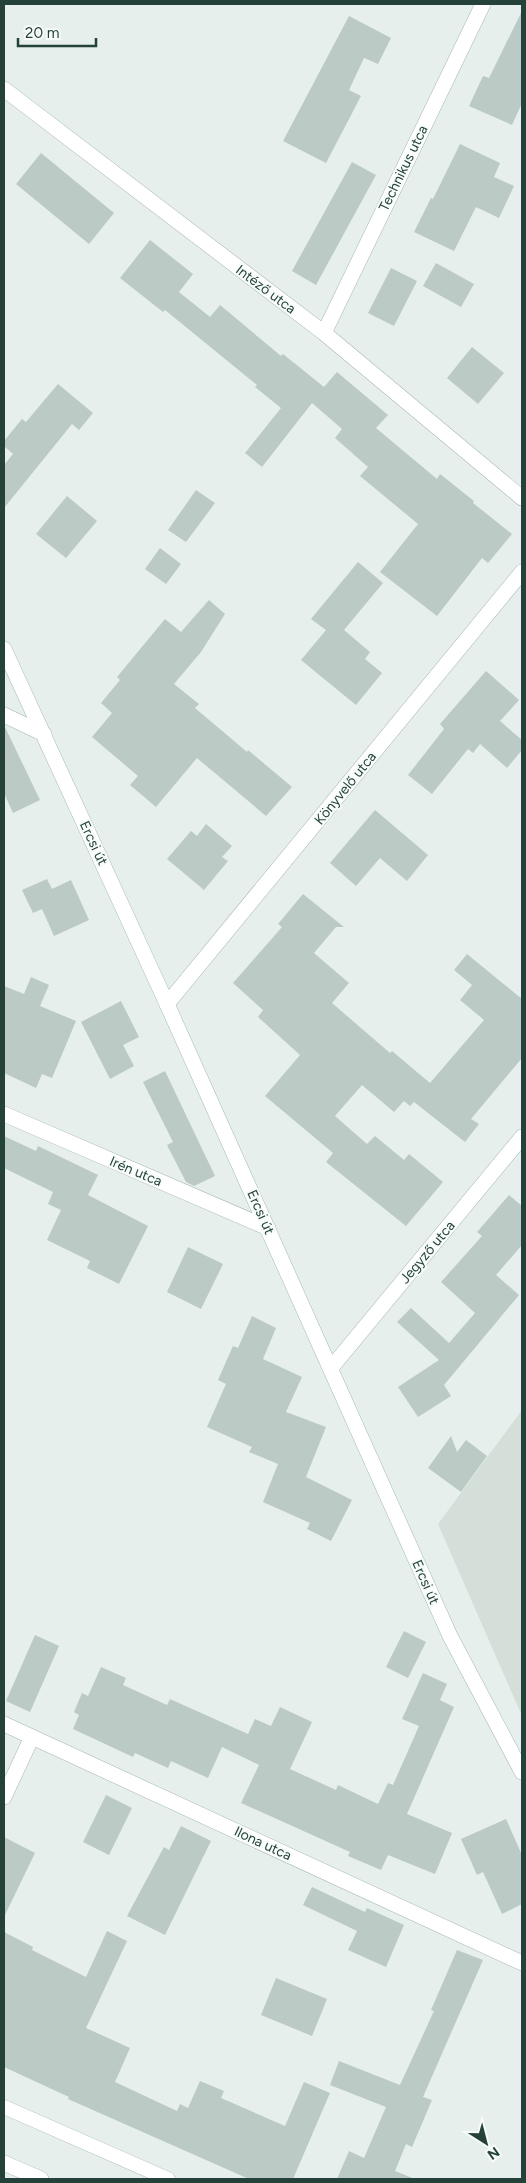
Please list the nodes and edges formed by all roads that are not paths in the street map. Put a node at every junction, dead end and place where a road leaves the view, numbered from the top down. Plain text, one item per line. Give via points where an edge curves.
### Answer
1 (483, 4) edge
2 (4, 89) edge
3 (324, 333) junction
4 (522, 498) edge
5 (522, 572) edge
6 (4, 649) edge
7 (4, 715) edge
8 (44, 734) junction
9 (167, 1004) junction
10 (4, 1114) edge
11 (522, 1137) edge
12 (268, 1228) junction
13 (331, 1368) junction
14 (4, 1724) edge
15 (32, 1737) junction
16 (522, 1772) edge
17 (4, 1797) edge
18 (522, 1962) edge
19 (4, 2107) edge
20 (4, 2163) edge
21 (41, 2179) edge
22 (168, 2179) edge

1 - 3 street, Technikus utca
2 - 3 street, Intéző utca
3 - 4 street, Intéző utca
5 - 9 street, Könyvelő utca
6 - 8 street, Ercsi út
7 - 8 street
8 - 9 street, Ercsi út
9 - 12 street, Ercsi út
10 - 12 street, Irén utca
11 - 13 street, Jegyző utca
12 - 13 street, Ercsi út
13 - 16 street, Ercsi út via 450,1636
14 - 15 street, Ilona utca
15 - 17 street
15 - 18 street, Ilona utca
19 - 22 lane
20 - 21 street

